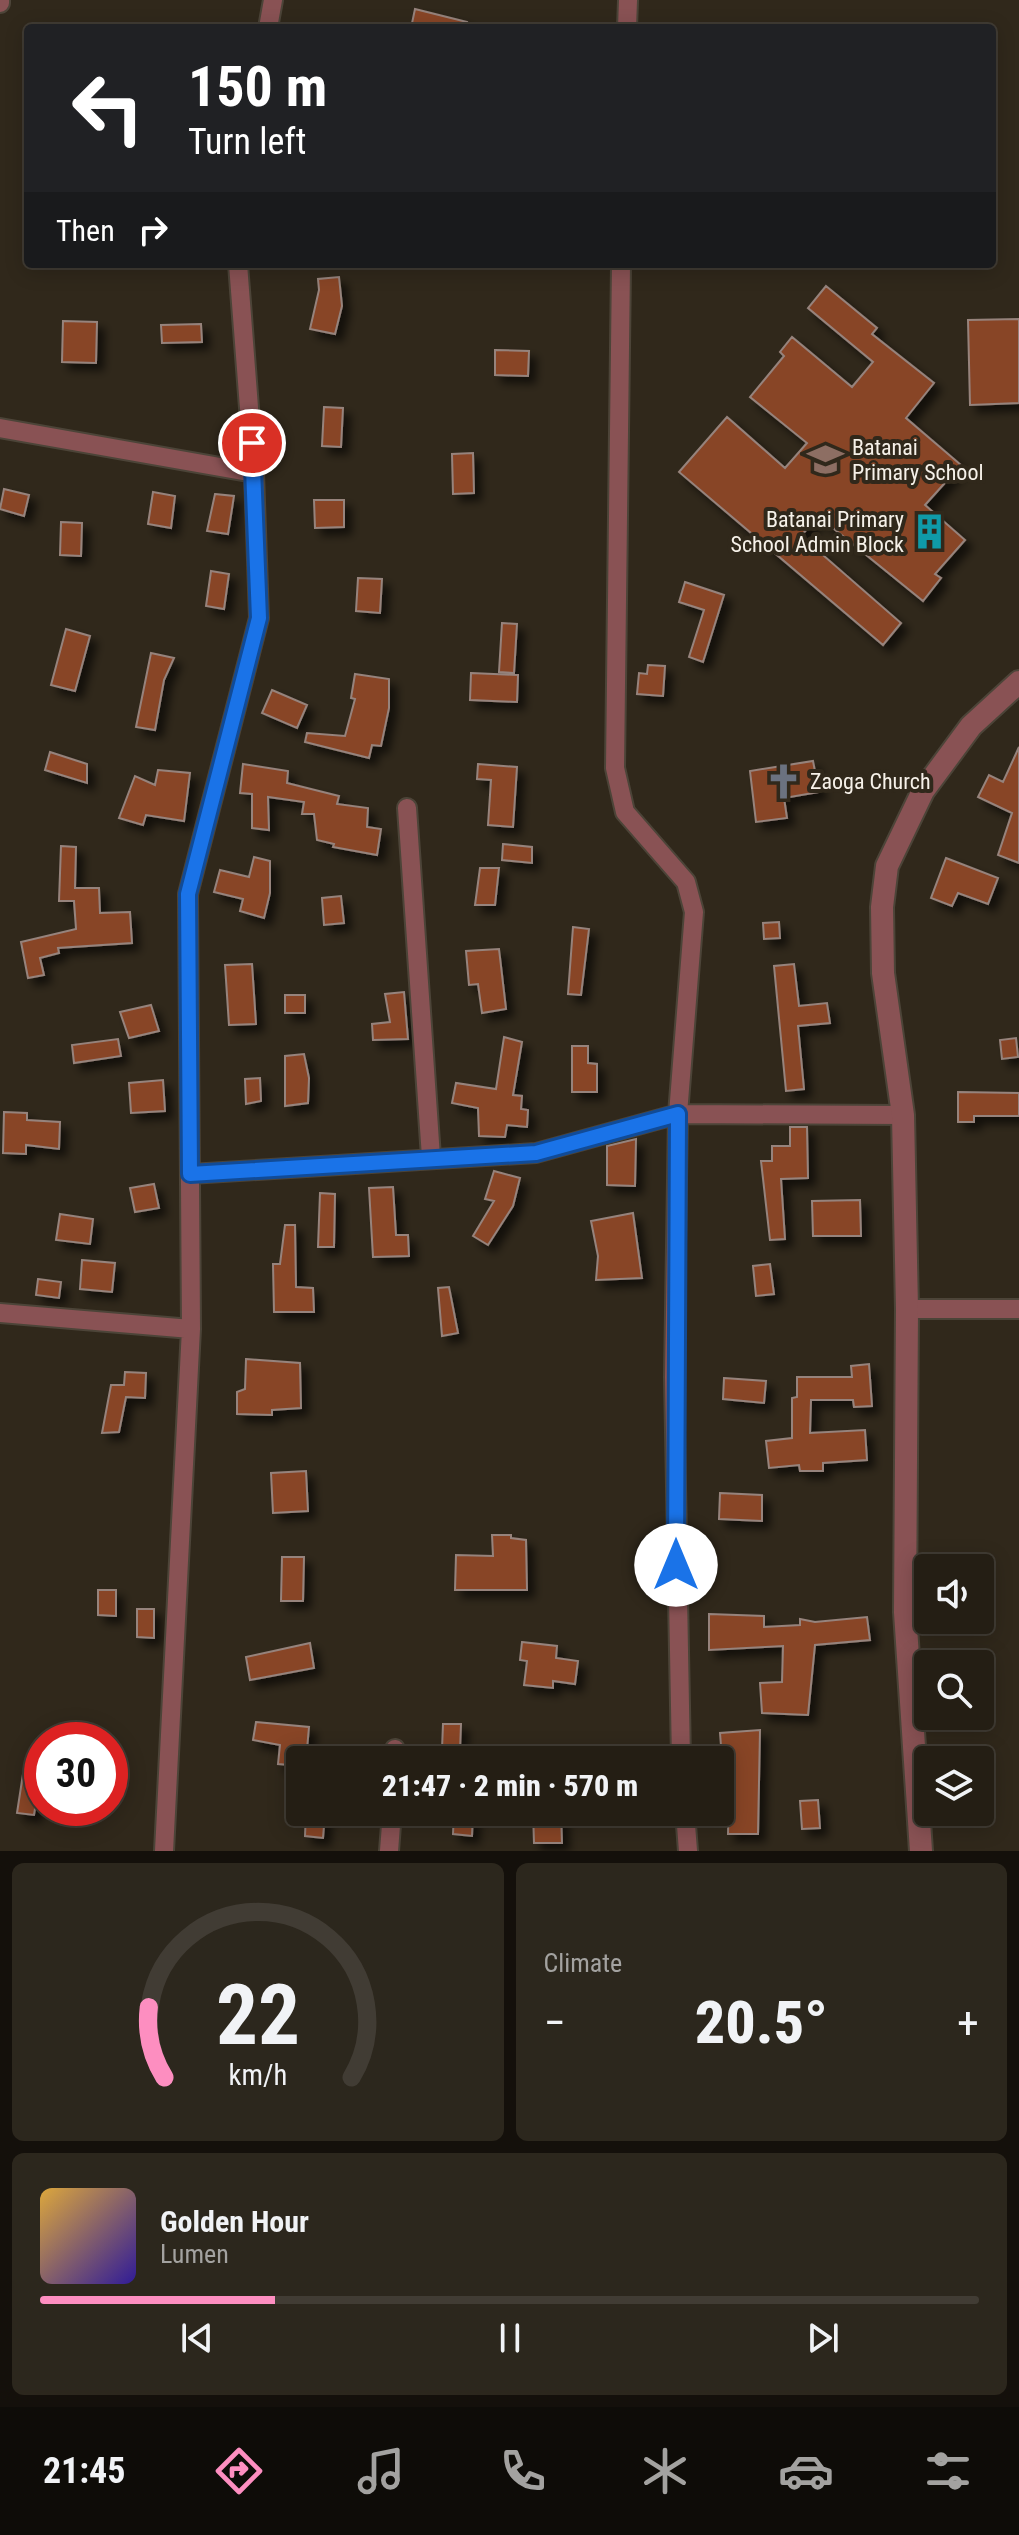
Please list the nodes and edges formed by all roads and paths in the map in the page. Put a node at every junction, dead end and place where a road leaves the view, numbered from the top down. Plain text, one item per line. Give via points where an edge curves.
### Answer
1 (273, 0) edge
2 (628, 0) edge
3 (269, 24) edge
4 (627, 24) edge
5 (238, 268) edge
6 (621, 268) edge
7 (0, 428) edge
8 (254, 473) junction
9 (1019, 682) edge
10 (407, 808) dead end
11 (678, 1114) junction
12 (903, 1115) junction
13 (431, 1157) junction
14 (190, 1174) junction
15 (907, 1309) junction
16 (1019, 1309) edge
17 (0, 1313) edge
18 (191, 1329) junction
19 (681, 1746) edge
20 (391, 1826) edge
21 (686, 1826) edge
22 (164, 1851) edge
23 (389, 1851) edge
24 (688, 1851) edge
25 (921, 1851) edge

1 - 3 street
2 - 4 street
5 - 8 street
6 - 11 street via 615,768 625,812 686,882 694,912
7 - 8 street
8 - 14 street via 259,618 188,894
9 - 12 street via 948,753 887,866 881,939
10 - 13 street
11 - 12 street
11 - 13 street via 536,1153
11 - 19 street via 674,1377
12 - 15 street
13 - 14 street
14 - 18 street
15 - 16 street
15 - 25 street via 905,1612
17 - 18 street
18 - 22 street
20 - 23 street
21 - 24 street

